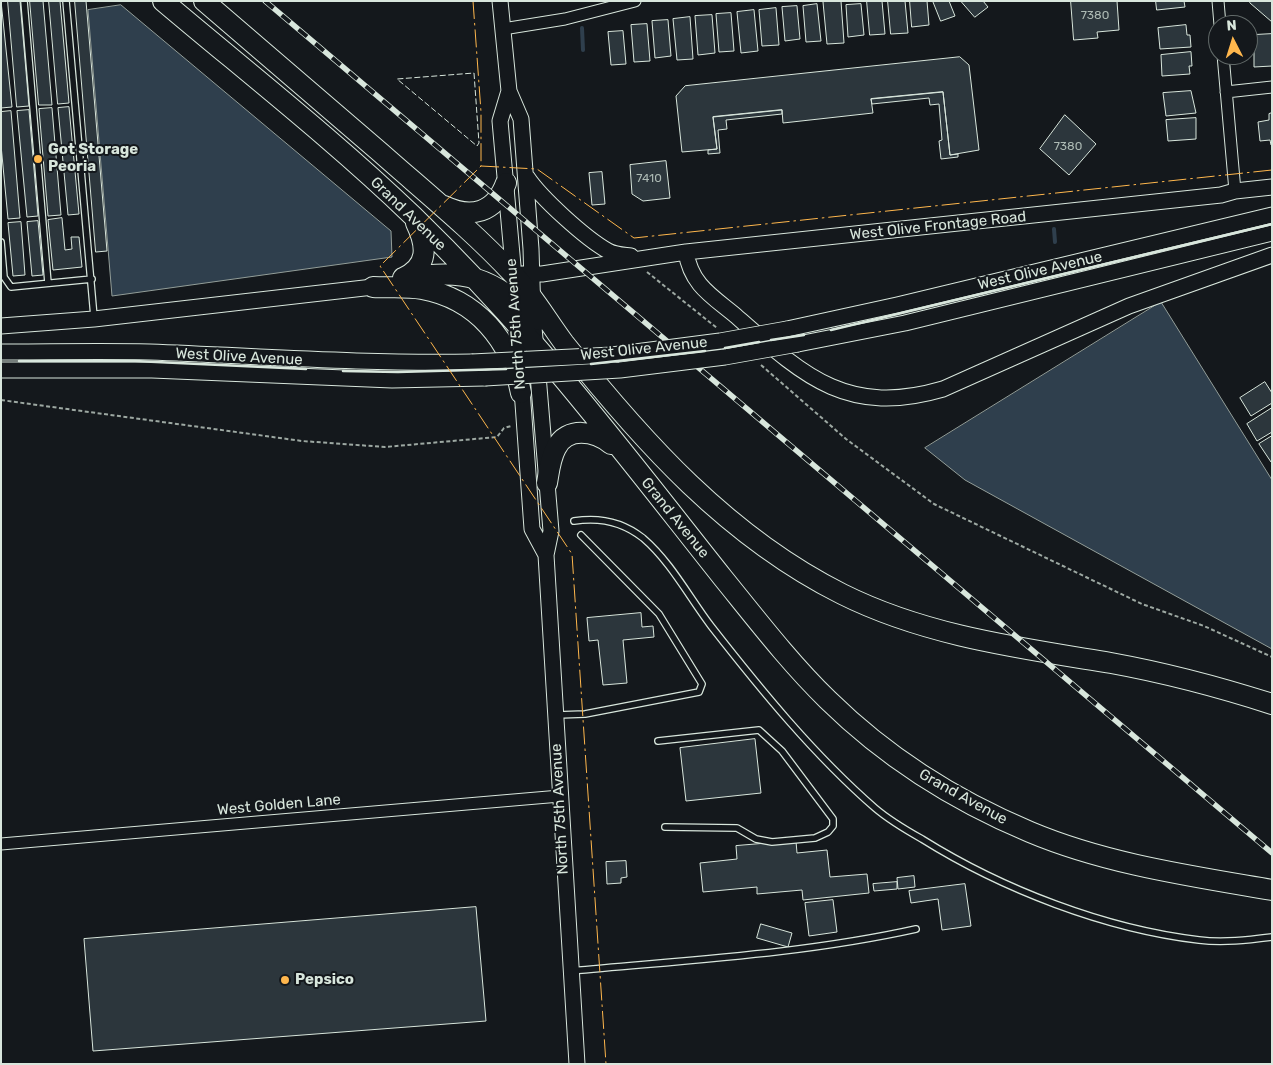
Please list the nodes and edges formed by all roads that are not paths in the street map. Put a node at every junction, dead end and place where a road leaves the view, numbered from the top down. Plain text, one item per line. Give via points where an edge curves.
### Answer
1 (24, 1) edge
2 (66, 1) edge
3 (163, 1) edge
4 (204, 1) edge
5 (500, 1) edge
6 (635, 1) edge
7 (1218, 1) edge
8 (1219, 15) edge
9 (503, 29) junction
10 (1224, 65) edge
11 (1272, 87) edge
12 (508, 91) junction
13 (1226, 92) junction
14 (525, 174) junction
15 (506, 183) junction
16 (1272, 187) edge
17 (1235, 191) junction
18 (439, 203) junction
19 (1272, 215) edge
20 (413, 216) junction
21 (1272, 233) edge
22 (1, 242) edge
23 (686, 252) junction
24 (1272, 255) edge
25 (456, 260) junction
26 (640, 262) junction
27 (522, 274) junction
28 (473, 277) junction
29 (403, 278) junction
30 (92, 279) junction
31 (48, 283) junction
32 (373, 287) junction
33 (524, 310) junction
34 (94, 319) junction
35 (1, 326) edge
36 (535, 346) junction
37 (1, 352) edge
38 (1, 370) edge
39 (521, 393) junction
40 (624, 455) junction
41 (547, 484) junction
42 (574, 521) dead end
43 (581, 535) dead end
44 (546, 555) junction
45 (1272, 704) edge
46 (555, 716) junction
47 (658, 740) dead end
48 (560, 796) junction
49 (665, 827) dead end
50 (1, 844) edge
51 (1272, 890) edge
52 (916, 928) dead end
53 (1272, 937) edge
54 (570, 971) junction
55 (577, 1064) edge

1 - 31 lane
2 - 30 lane
3 - 20 highway, Grand Avenue
4 - 18 highway, Grand Avenue
5 - 9 main road, North 75th Avenue
6 - 9 street via 566,19
7 - 8 street
9 - 12 main road, North 75th Avenue
10 - 13 street
11 - 13 street
12 - 14 main road, North 75th Avenue via 520,119
12 - 15 main road, North 75th Avenue via 500,121
13 - 17 street
14 - 26 main road via 537,192 608,251
14 - 27 main road, North 75th Avenue via 531,249
15 - 18 highway via 498,199 482,210 458,213
15 - 27 main road, North 75th Avenue
16 - 17 main road, West Olive Frontage Road
17 - 23 main road, West Olive Frontage Road via 1221,196
18 - 27 highway, Grand Avenue
19 - 37 main road, West Olive Avenue, bridge via 897,306 720,342 612,354 472,362 286,359 149,352
20 - 25 highway, Grand Avenue
20 - 29 highway via 423,239 423,259 413,273
21 - 38 main road, West Olive Avenue, bridge via 905,324 725,357 620,370 392,380 152,370
22 - 31 lane via 4,277 10,286
23 - 24 main road via 688,268 697,282 789,362 817,381 847,392 884,398 922,395 943,389 1129,306
23 - 26 main road, West Olive Frontage Road
25 - 27 highway via 487,270
25 - 28 highway, Grand Avenue
26 - 27 main road, West Olive Frontage Road
27 - 33 highway, Grand Avenue
28 - 29 highway via 443,274
28 - 33 highway, Grand Avenue
29 - 32 highway
30 - 31 lane
30 - 34 lane
32 - 34 main road
32 - 39 highway via 423,289 472,310 497,335 511,356
33 - 36 highway, Grand Avenue
33 - 39 main road, North 75th Avenue
33 - 45 highway, Grand Avenue via 564,343 634,427 732,524 778,557 847,597 960,636 1197,681
34 - 35 main road
36 - 40 highway, Grand Avenue
36 - 41 main road, North 75th Avenue
39 - 44 main road, North 75th Avenue via 532,529
40 - 41 highway via 597,435 586,432 571,435 554,451
40 - 51 highway, Grand Avenue via 829,701 905,764 982,810 1077,849 1156,869
41 - 44 main road, North 75th Avenue via 551,531
42 - 53 lane via 602,519 642,537 666,562 693,603 773,702 834,769 877,810 951,857 1053,904 1109,921 1200,941
43 - 46 lane via 659,614 702,684 699,692 586,714
44 - 46 main road, North 75th Avenue
46 - 48 main road, North 75th Avenue
47 - 49 lane via 759,730 782,751 833,819 833,826 821,835 772,842 756,839 737,828
48 - 50 street, West Golden Lane
48 - 54 main road, North 75th Avenue
52 - 54 lane via 865,940 758,954
54 - 55 main road, North 75th Avenue

